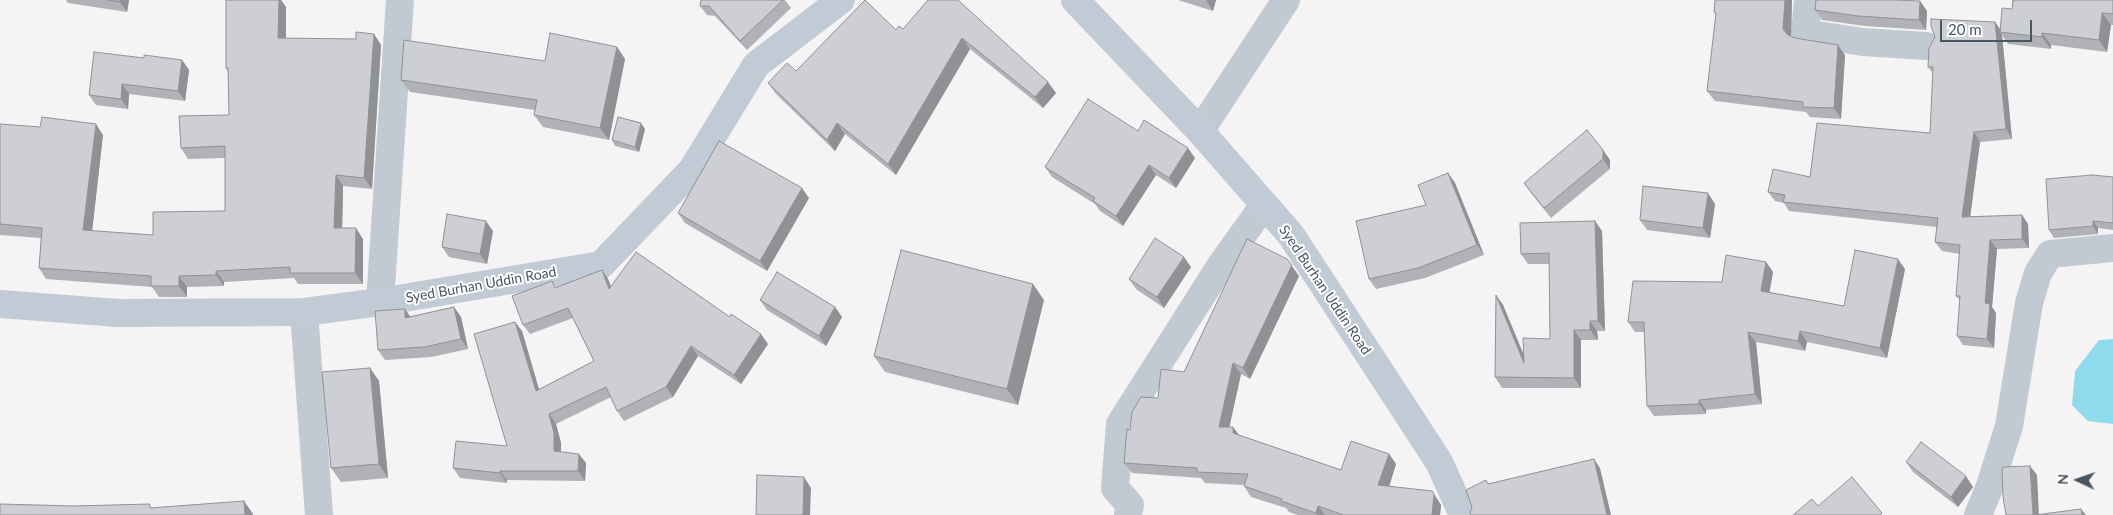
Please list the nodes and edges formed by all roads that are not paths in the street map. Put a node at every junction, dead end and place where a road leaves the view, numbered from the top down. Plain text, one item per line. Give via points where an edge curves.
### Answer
1 (400, 0) edge
2 (841, 0) edge
3 (1075, 0) edge
4 (1286, 0) edge
5 (1808, 0) edge
6 (1926, 46) dead end
7 (1200, 130) junction
8 (1264, 204) junction
9 (2113, 248) edge
10 (380, 302) junction
11 (0, 304) edge
12 (304, 312) junction
13 (318, 515) edge
14 (1128, 515) edge
15 (1463, 515) edge
16 (1978, 515) edge

1 - 10 street
2 - 10 street, Syed Burhan Uddin Road via 756,65 692,170 601,265
3 - 7 street, Syed Burhan Uddin Road
4 - 7 street
5 - 6 street via 1805,33 1863,42
7 - 8 street, Syed Burhan Uddin Road
8 - 14 street via 1221,265 1120,424 1115,488 1130,505
8 - 15 street, Syed Burhan Uddin Road via 1291,235 1439,462
9 - 16 street via 2050,254 2038,273 2029,303 2009,426
10 - 12 street, Syed Burhan Uddin Road
11 - 12 street, Syed Burhan Uddin Road via 118,313
12 - 13 street

